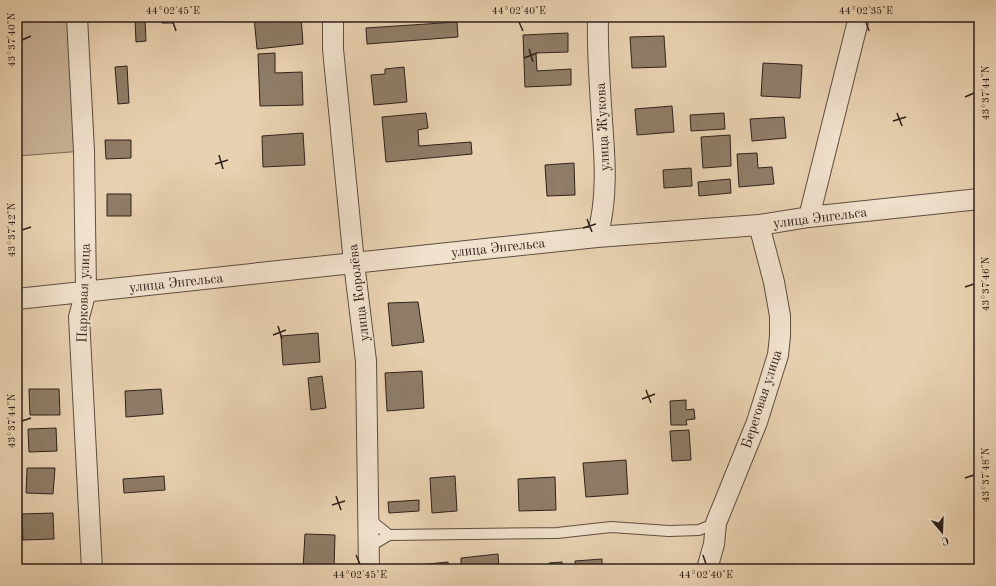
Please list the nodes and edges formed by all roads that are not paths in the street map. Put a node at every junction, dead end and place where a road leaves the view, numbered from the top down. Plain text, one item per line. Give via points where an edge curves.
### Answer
1 (77, 17) edge
2 (333, 17) edge
3 (598, 17) edge
4 (859, 17) edge
5 (979, 199) edge
6 (809, 217) junction
7 (758, 225) junction
8 (597, 236) junction
9 (354, 263) junction
10 (86, 291) junction
11 (17, 298) edge
12 (369, 518) junction
13 (716, 523) junction
14 (389, 535) junction
15 (369, 547) junction
16 (92, 569) edge
17 (369, 569) edge
18 (708, 569) edge

1 - 10 street, Парковая улица via 84,151
2 - 9 street, улица Королёва via 333,49
3 - 8 street, улица Жукова via 597,49 605,161 603,206
4 - 6 street
5 - 6 street, улица Энгельса
6 - 7 street, улица Энгельса
7 - 8 street, улица Энгельса
7 - 13 street, Береговая улица via 774,282 780,316 778,355 757,422
8 - 9 street, улица Энгельса
9 - 10 street, улица Энгельса
9 - 12 street, улица Королёва via 366,361
10 - 11 street, улица Энгельса
10 - 16 street, Парковая улица via 79,317
12 - 14 lane
12 - 15 street, улица Королёва
13 - 14 lane via 699,530 669,531 612,527 557,533
13 - 18 street, Береговая улица
14 - 15 lane
15 - 17 street, улица Королёва

